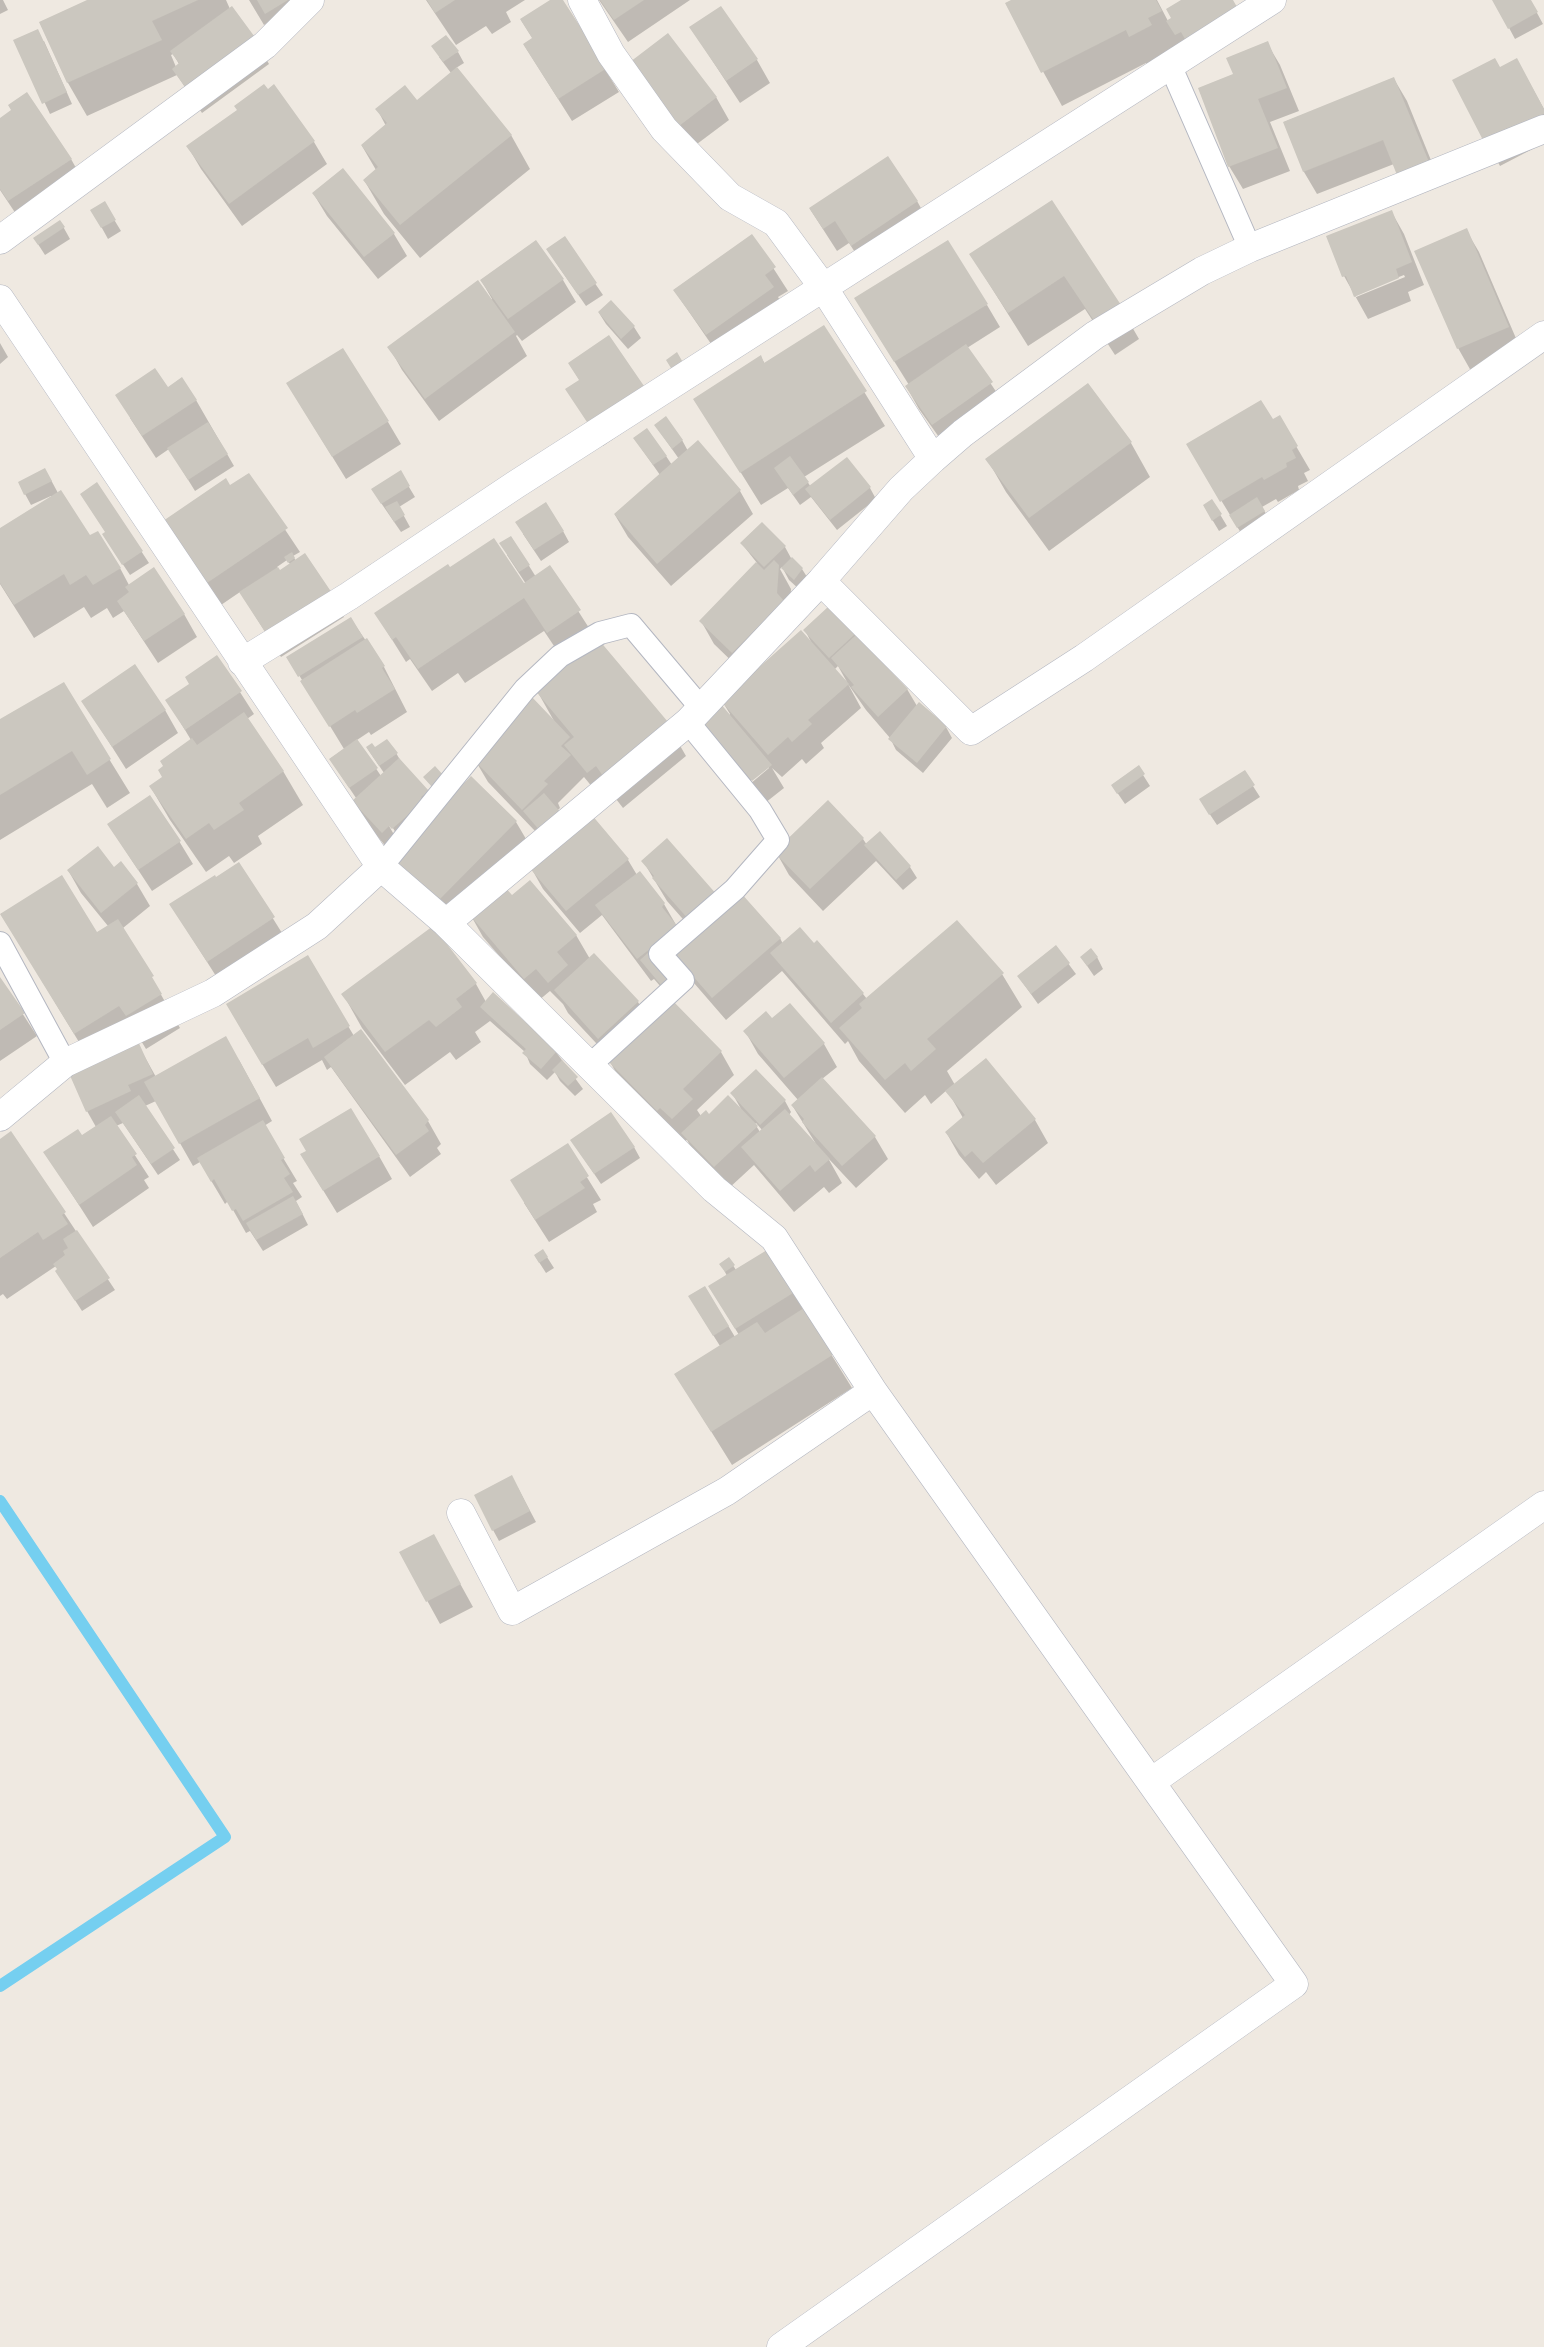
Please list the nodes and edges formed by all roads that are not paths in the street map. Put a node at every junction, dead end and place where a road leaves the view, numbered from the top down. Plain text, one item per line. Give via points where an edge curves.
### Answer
1 (310, 0) edge
2 (582, 0) edge
3 (1272, 0) edge
4 (1170, 65) junction
5 (1544, 129) edge
6 (0, 240) edge
7 (1250, 248) junction
8 (823, 287) junction
9 (0, 299) edge
10 (1544, 335) edge
11 (933, 459) junction
12 (821, 581) junction
13 (242, 662) junction
14 (695, 715) junction
15 (381, 867) junction
16 (446, 923) junction
17 (0, 943) edge
18 (65, 1063) junction
19 (589, 1066) junction
20 (0, 1117) edge
21 (874, 1392) junction
22 (1544, 1505) edge
23 (461, 1514) dead end
24 (1151, 1782) junction
25 (781, 2347) edge

1 - 6 street via 265,45
2 - 8 street via 610,54 664,129 730,197 776,223
3 - 4 street
4 - 7 lane
4 - 8 street
5 - 7 street
7 - 11 street via 1202,271 1095,335
8 - 11 street
8 - 13 street via 349,596
9 - 13 street
10 - 12 street via 1084,658 971,732
11 - 12 street via 901,489
12 - 14 street
13 - 15 street
14 - 15 lane via 631,625 600,632 560,656 525,689
14 - 16 street
14 - 19 lane via 778,840 735,889 660,954 683,980
15 - 16 street
15 - 18 street via 317,926 213,993
16 - 19 street
17 - 18 lane
18 - 20 street
19 - 21 street via 714,1189 774,1238
21 - 23 street via 727,1491 512,1611
21 - 24 street
22 - 24 street
24 - 25 street via 1294,1984

